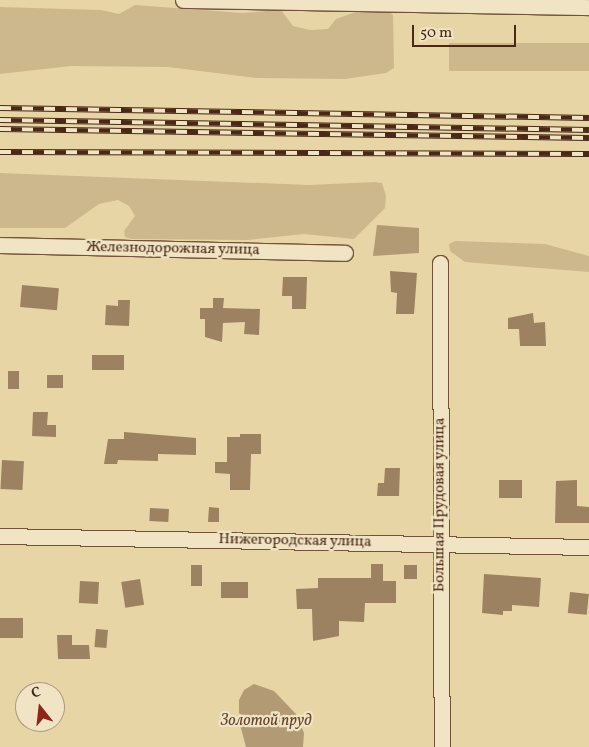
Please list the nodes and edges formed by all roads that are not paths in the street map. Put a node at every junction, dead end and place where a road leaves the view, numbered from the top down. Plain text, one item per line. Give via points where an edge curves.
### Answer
1 (183, 0) edge
2 (417, 2) edge
3 (589, 7) edge
4 (0, 245) edge
5 (345, 253) dead end
6 (440, 263) dead end
7 (0, 536) edge
8 (440, 543) junction
9 (589, 547) edge
10 (442, 747) edge

1 - 2 street
2 - 3 street
4 - 5 street, Железнодорожная улица
6 - 8 street, Большая Прудовая улица
7 - 8 street, Нижегородская улица
8 - 9 street, Нижегородская улица
8 - 10 street, Большая Прудовая улица

